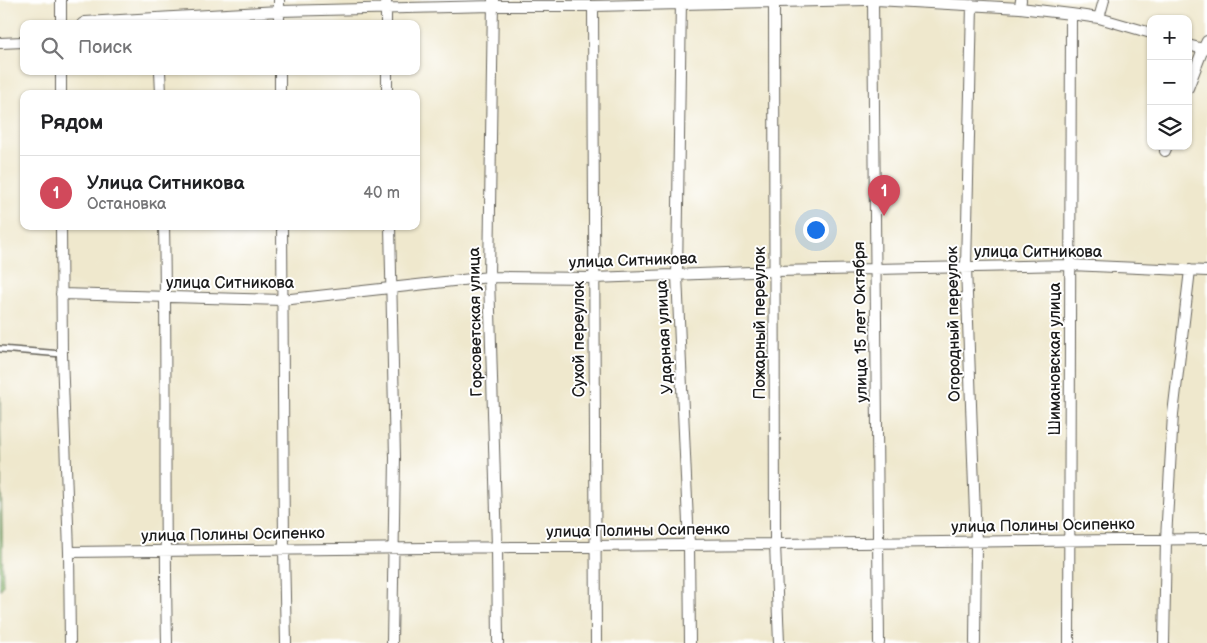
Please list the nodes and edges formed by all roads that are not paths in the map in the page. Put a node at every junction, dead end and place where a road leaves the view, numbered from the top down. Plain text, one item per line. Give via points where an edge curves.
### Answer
1 (61, 0) edge
2 (279, 0) edge
3 (866, 0) edge
4 (874, 0) edge
5 (1104, 0) edge
6 (681, 2) edge
7 (774, 2) junction
8 (493, 3) edge
9 (386, 4) edge
10 (972, 4) junction
11 (1020, 4) edge
12 (593, 6) junction
13 (279, 11) junction
14 (1071, 14) junction
15 (1099, 18) junction
16 (61, 20) edge
17 (171, 20) edge
18 (279, 20) edge
19 (386, 20) edge
20 (1147, 33) edge
21 (20, 42) edge
22 (0, 43) edge
23 (1192, 45) edge
24 (1205, 45) edge
25 (61, 75) edge
26 (160, 75) edge
27 (280, 75) edge
28 (387, 75) edge
29 (1192, 78) edge
30 (61, 90) edge
31 (161, 90) edge
32 (280, 90) edge
33 (387, 90) edge
34 (61, 230) edge
35 (164, 230) edge
36 (282, 230) edge
37 (390, 230) edge
38 (1070, 266) junction
39 (966, 267) junction
40 (875, 270) junction
41 (1190, 270) junction
42 (775, 271) junction
43 (1207, 271) edge
44 (677, 275) junction
45 (489, 278) junction
46 (594, 278) junction
47 (391, 288) junction
48 (61, 294) junction
49 (166, 297) junction
50 (282, 300) junction
51 (0, 349) edge
52 (62, 354) junction
53 (1166, 539) junction
54 (1207, 539) edge
55 (1069, 540) junction
56 (976, 542) junction
57 (878, 543) junction
58 (775, 544) junction
59 (690, 545) junction
60 (596, 546) junction
61 (498, 547) junction
62 (393, 548) junction
63 (284, 550) junction
64 (165, 551) junction
65 (69, 552) junction
66 (70, 643) edge
67 (166, 643) edge
68 (286, 643) edge
69 (392, 643) edge
70 (498, 643) edge
71 (596, 643) edge
72 (690, 643) edge
73 (779, 643) edge
74 (879, 643) edge
75 (975, 643) edge
76 (1069, 643) edge
77 (1164, 643) edge

1 - 16 street
2 - 13 street
3 - 7 street
4 - 10 street
4 - 40 street, улица 15 лет Октября
5 - 15 street
6 - 7 street
6 - 12 street
6 - 44 street, Ударная улица
7 - 42 street, Пожарный переулок
8 - 9 street
8 - 12 street
8 - 45 street, Горсоветская улица
9 - 13 street
9 - 19 street
10 - 11 street
10 - 39 street, Огородный переулок
11 - 14 street
12 - 46 street, Сухой переулок
13 - 17 street
13 - 18 street
14 - 15 street
14 - 38 street, Шимановская улица
15 - 20 street
21 - 22 street
23 - 24 street
24 - 29 street
25 - 30 street
26 - 31 street
27 - 32 street
28 - 33 street
34 - 48 street
35 - 49 street
36 - 50 street
37 - 47 street
38 - 39 street, улица Ситникова
38 - 41 street, улица Ситникова
38 - 55 street, Шимановская улица
39 - 40 street, улица Ситникова
39 - 56 street, Огородный переулок
40 - 42 street, улица Ситникова
40 - 57 street, улица 15 лет Октября
41 - 43 street, улица Ситникова
41 - 53 street via 1173,414
42 - 44 street, улица Ситникова
42 - 58 street, Пожарный переулок
44 - 46 street, улица Ситникова
44 - 59 street, Ударная улица
45 - 46 street, улица Ситникова
45 - 47 street, улица Ситникова
45 - 61 street, Горсоветская улица
46 - 60 street, Сухой переулок
47 - 50 street, улица Ситникова
47 - 62 street via 395,458
48 - 49 street, улица Ситникова
48 - 52 street
49 - 50 street, улица Ситникова
49 - 64 street
50 - 63 street
51 - 52 lane
52 - 65 street
53 - 54 street, улица Полины Осипенко
53 - 55 street, улица Полины Осипенко
53 - 77 street
55 - 56 street, улица Полины Осипенко
55 - 76 street, Шимановская улица
56 - 57 street, улица Полины Осипенко
56 - 75 street, Огородный переулок
57 - 58 street, улица Полины Осипенко
57 - 74 street, улица 15 лет Октября
58 - 59 street, улица Полины Осипенко
58 - 73 street, Пожарный переулок
59 - 60 street, улица Полины Осипенко
59 - 72 street, Ударная улица
60 - 61 street, улица Полины Осипенко
60 - 71 street, Сухой переулок
61 - 62 street, улица Полины Осипенко
61 - 70 street, Горсоветская улица
62 - 63 street, улица Полины Осипенко
62 - 69 street
63 - 64 street, улица Полины Осипенко
63 - 68 street
64 - 65 street, улица Полины Осипенко
64 - 67 street
65 - 66 street

